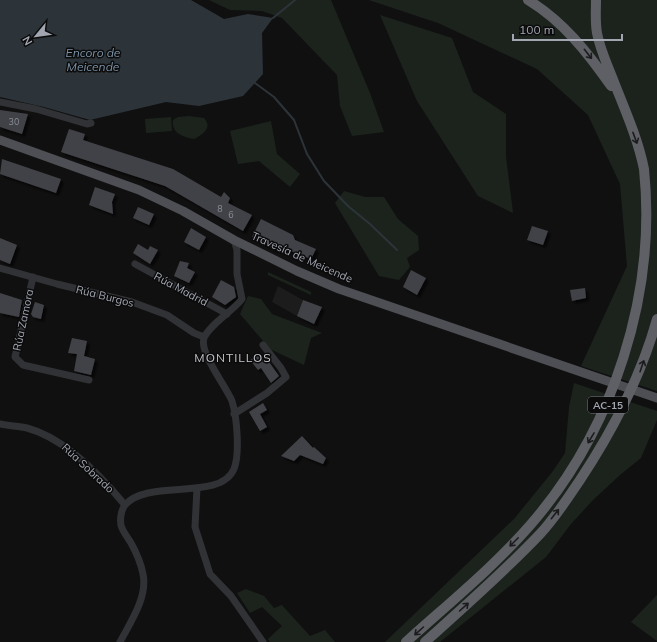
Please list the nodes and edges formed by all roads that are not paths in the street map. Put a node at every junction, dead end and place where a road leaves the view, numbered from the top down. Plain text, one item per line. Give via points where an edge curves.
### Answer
1 (528, 0) edge
2 (596, 0) edge
3 (622, 101) junction
4 (0, 102) edge
5 (91, 123) dead end
6 (0, 140) edge
7 (234, 240) junction
8 (249, 247) junction
9 (237, 261) junction
10 (135, 264) dead end
11 (0, 268) edge
12 (33, 277) junction
13 (227, 314) junction
14 (657, 319) edge
15 (204, 337) junction
16 (263, 345) dead end
17 (89, 380) dead end
18 (654, 397) edge
19 (234, 414) junction
20 (0, 424) edge
21 (197, 488) junction
22 (125, 505) junction
23 (120, 642) edge
24 (263, 642) edge
25 (406, 642) edge
26 (425, 642) edge

1 -> 3 highway via 567,31
2 - 3 highway via 597,33
3 -> 25 highway, AC-15 via 644,169 649,219 649,248 644,289 626,363 604,417 556,493 531,525 479,577
4 - 5 street
6 - 7 main road, Travesía de Meicende via 139,190
7 - 8 main road, Travesía de Meicende
7 - 9 street
8 - 9 street
8 - 18 main road, Travesía de Meicende via 339,289
9 - 13 street via 242,299
10 - 13 street, Rúa Madrid
11 - 12 street, Rúa Burgos
12 - 15 street, Rúa Burgos via 132,302 167,315
12 - 17 street, Rúa Zamora via 16,357 23,365
13 - 15 street
26 -> 14 highway, AC-15 via 541,533 569,496 615,422 640,371
15 - 19 street via 205,349 232,400
16 - 19 street via 286,377 268,393
19 - 21 street via 237,458 233,471 224,481
20 - 22 street, Rúa Sobrado via 28,428 59,441 109,485
21 - 22 street via 155,492 139,496
21 - 24 street via 195,527 210,574 231,596
22 - 23 street via 121,515 121,527 138,558 143,575 143,591

